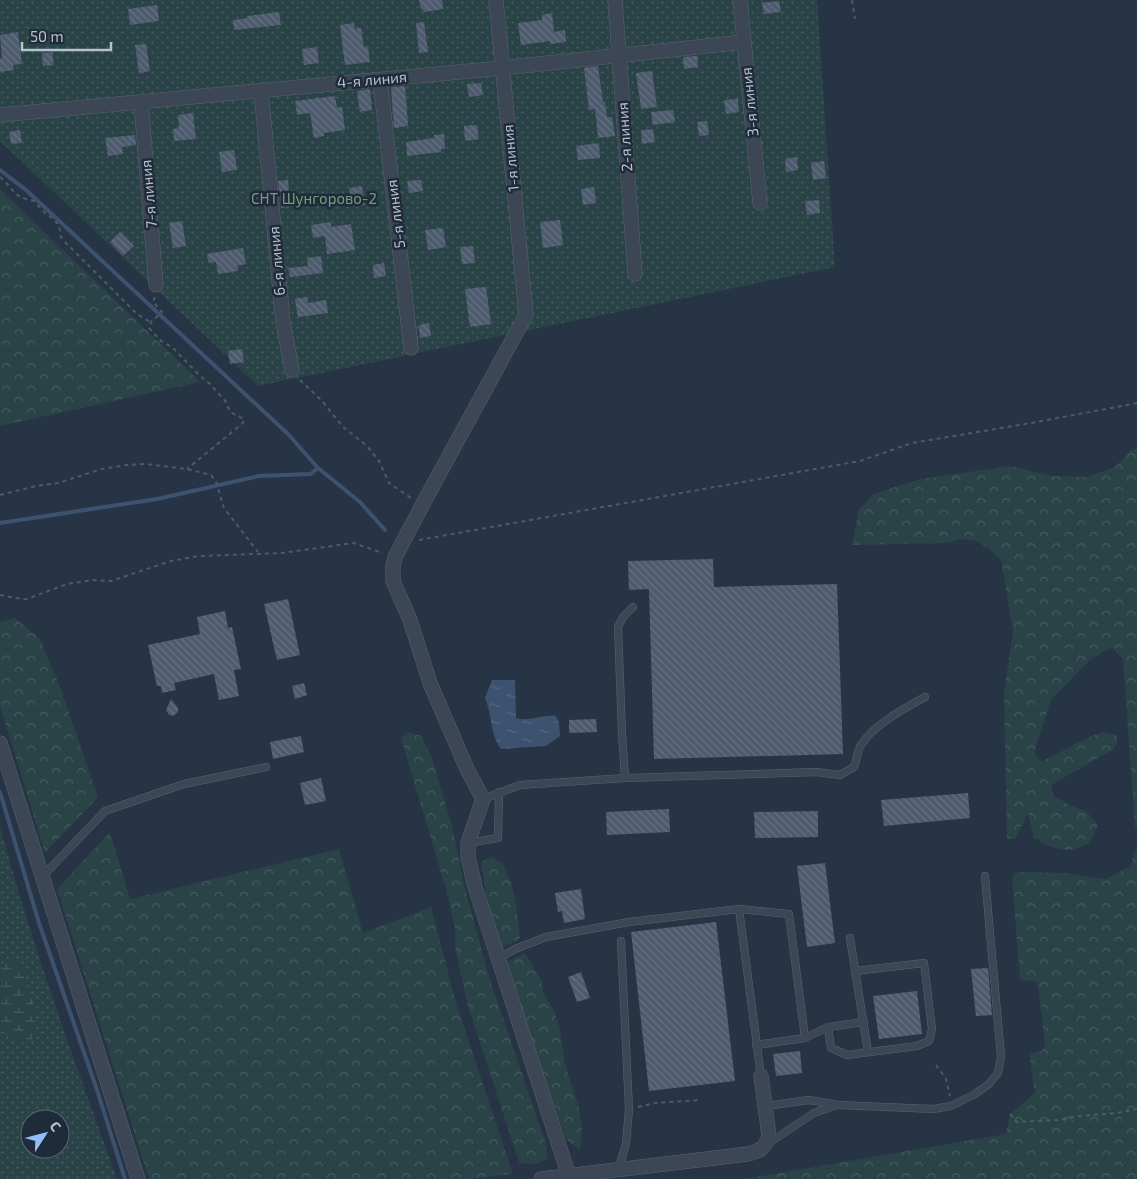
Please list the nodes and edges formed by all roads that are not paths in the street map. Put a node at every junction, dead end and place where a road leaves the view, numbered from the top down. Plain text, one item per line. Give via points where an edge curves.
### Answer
1 (496, 0) edge
2 (615, 0) edge
3 (740, 0) edge
4 (744, 42) junction
5 (619, 54) junction
6 (502, 68) junction
7 (380, 80) junction
8 (261, 91) junction
9 (141, 102) junction
10 (0, 115) edge
11 (760, 203) dead end
12 (635, 274) dead end
13 (156, 285) road end
14 (411, 348) dead end
15 (292, 370) road end
16 (633, 607) dead end
17 (925, 696) dead end
18 (0, 743) edge
19 (266, 767) dead end
20 (625, 778) junction
21 (499, 792) junction
22 (483, 799) junction
23 (468, 843) junction
24 (985, 876) dead end
25 (42, 877) junction
26 (739, 909) junction
27 (850, 938) dead end
28 (621, 940) dead end
29 (498, 959) junction
30 (855, 972) junction
31 (864, 1022) junction
32 (828, 1027) junction
33 (805, 1038) junction
34 (756, 1045) junction
35 (868, 1052) junction
36 (761, 1076) joint
37 (838, 1105) junction
38 (766, 1106) junction
39 (766, 1145) junction
40 (618, 1170) junction
41 (602, 1175) edge
42 (570, 1177) edge
43 (138, 1179) edge
44 (541, 1179) edge

1 - 6 street, 1-я линия
2 - 5 street, 2-я линия
3 - 4 street, 3-я линия
4 - 5 street, 4-я линия
4 - 11 street, 3-я линия
5 - 6 street, 4-я линия
5 - 12 street, 2-я линия
6 - 7 street, 4-я линия
6 - 22 street, 1-я линия via 526,316 422,504 395,556 393,567 393,582 410,620 430,683
7 - 8 street, 4-я линия
7 - 14 street, 5-я линия
8 - 9 street, 4-я линия
8 - 15 street, 6-я линия via 283,322
9 - 10 street, 4-я линия
9 - 13 street, 7-я линия
16 - 20 lane via 618,627
17 - 20 lane via 888,719 866,738 860,746 854,768 840,775 816,772
18 - 25 street
19 - 25 lane via 184,784 105,811
20 - 21 lane via 520,785
21 - 22 lane
21 - 23 lane via 498,838
22 - 23 street
23 - 29 street via 475,887
24 - 37 lane via 1001,1057 998,1073 989,1084 952,1106 933,1109
25 - 43 street
26 - 29 lane via 629,922 546,937
26 - 33 lane via 789,914
26 - 34 lane
27 - 30 lane
28 - 40 lane via 629,1110 626,1144
29 - 42 street
30 - 31 lane
30 - 35 lane via 924,963 932,1029 929,1040 917,1046
31 - 32 lane
31 - 35 lane
32 - 33 lane
32 - 35 lane via 831,1048 847,1055
33 - 34 lane
34 - 36 lane
36 - 38 street
37 - 38 lane via 809,1100
37 - 39 lane via 814,1113
38 - 39 street via 769,1136
39 - 40 street via 748,1154
40 - 41 street
41 - 42 street
42 - 44 street

